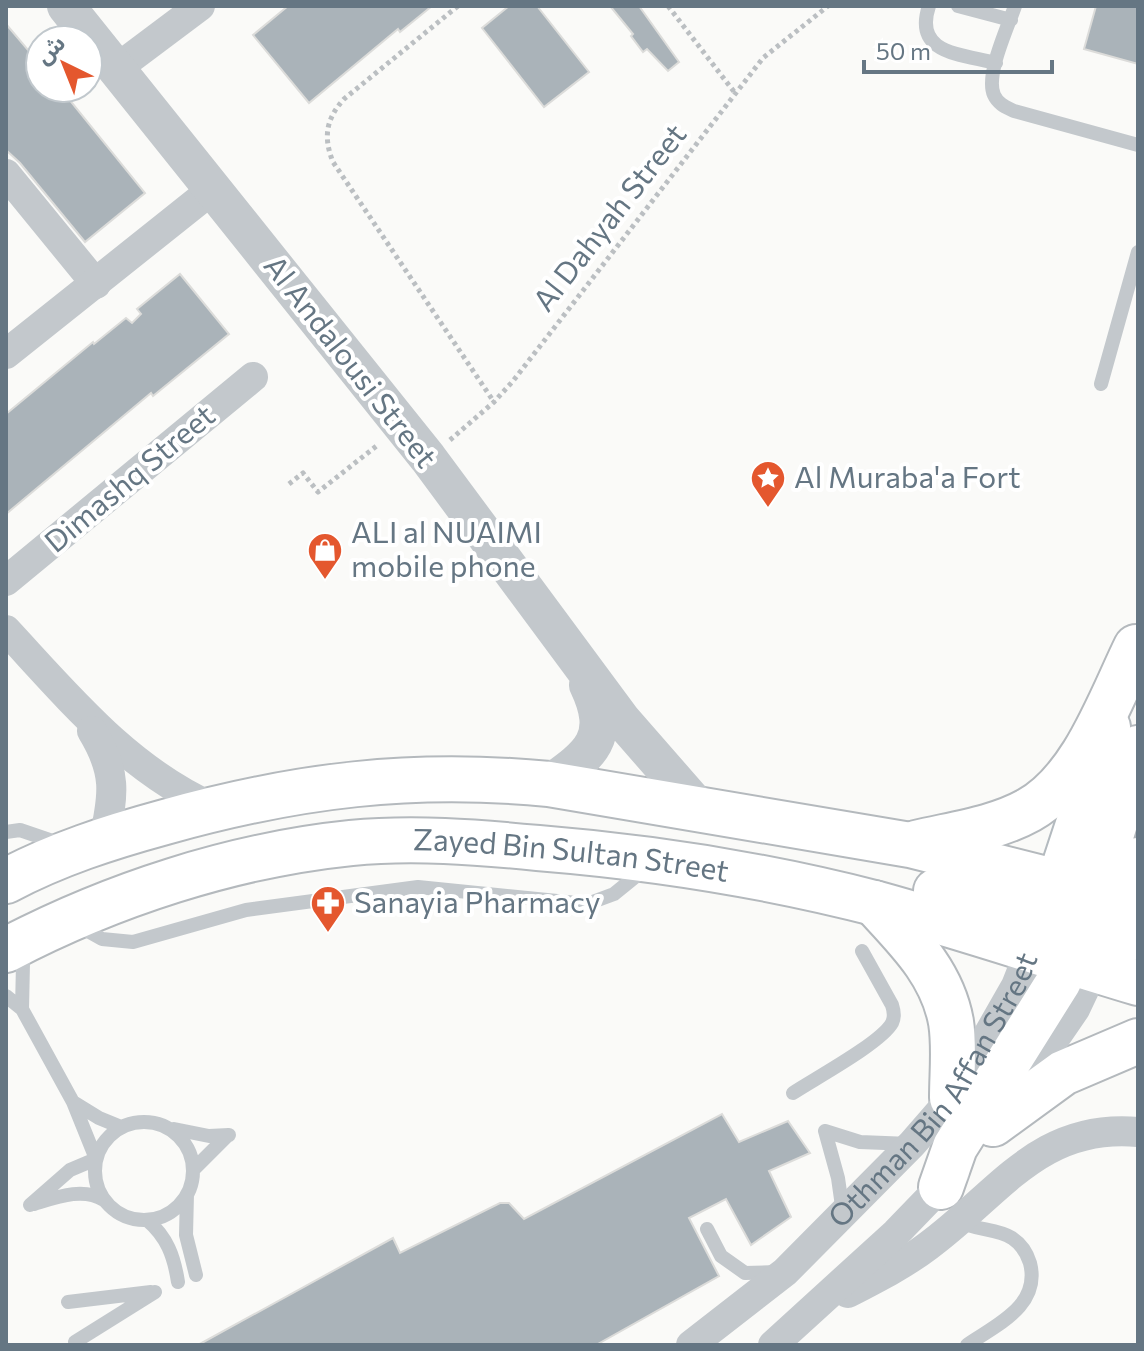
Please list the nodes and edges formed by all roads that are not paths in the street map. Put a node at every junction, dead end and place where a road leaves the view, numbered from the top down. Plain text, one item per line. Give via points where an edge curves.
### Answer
1 (66, 6) edge
2 (200, 6) edge
3 (929, 6) edge
4 (958, 6) edge
5 (1013, 13) edge
6 (996, 63) junction
7 (116, 69) junction
8 (1138, 145) edge
9 (6, 174) edge
10 (213, 189) junction
11 (1138, 252) edge
12 (96, 284) junction
13 (6, 354) edge
14 (253, 377) dead end
15 (1101, 384) dead end
16 (6, 581) edge
17 (6, 630) edge
18 (1137, 643) edge
19 (577, 660) junction
20 (81, 712) junction
21 (1138, 748) edge
22 (549, 784) junction
23 (698, 807) junction
24 (214, 808) junction
25 (6, 832) edge
26 (90, 844) junction
27 (910, 845) junction
28 (1138, 859) edge
29 (743, 876) junction
30 (6, 881) edge
31 (874, 903) junction
32 (1086, 924) edge
33 (17, 944) edge
34 (862, 951) dead end
35 (1138, 983) edge
36 (6, 996) edge
37 (22, 1009) junction
38 (1138, 1041) edge
39 (793, 1093) dead end
40 (952, 1098) junction
41 (73, 1102) junction
42 (993, 1124) junction
43 (121, 1127) junction
44 (167, 1127) junction
45 (1138, 1132) edge
46 (912, 1144) junction
47 (96, 1159) junction
48 (194, 1169) junction
49 (187, 1194) junction
50 (104, 1200) junction
51 (950, 1204) junction
52 (843, 1215) junction
53 (147, 1220) junction
54 (707, 1229) dead end
55 (785, 1272) junction
56 (196, 1275) dead end
57 (178, 1282) dead end
58 (68, 1302) dead end
59 (75, 1342) dead end
60 (691, 1345) edge
61 (773, 1345) edge
62 (967, 1345) edge

1 - 7 street, Al Andalousi Street
2 - 7 street
3 - 6 lane via 924,30 935,45
4 - 5 lane
5 - 6 lane
6 - 8 lane via 992,81 1002,106
7 - 10 street, Al Andalousi Street
9 - 12 street
10 - 12 street
10 - 19 street, Al Andalousi Street via 428,458
11 - 15 lane
12 - 13 street
14 - 16 street, Dimashq Street
17 - 20 street
18 - 27 highway via 1090,743 1053,791 1030,810 996,824
18 - 32 main road, Othman Bin Affan Street
19 - 22 street, Al Andalousi Street via 595,700 600,725 596,743
19 - 23 street, Al Andalousi Street via 664,772
20 - 24 street via 173,789
20 - 26 street via 112,777 113,798
21 - 32 highway
22 - 23 highway, Zayed Bin Sultan Street
22 - 24 highway, Zayed Bin Sultan Street via 391,780 300,790
23 - 27 highway, Zayed Bin Sultan Street
24 - 26 highway, Zayed Bin Sultan Street
25 - 26 lane
26 - 30 highway, Zayed Bin Sultan Street
27 - 32 highway, Zayed Bin Sultan Street
28 - 32 main road, Othman Bin Affan Street
29 - 31 highway, Zayed Bin Sultan Street
29 - 32 highway via 812,861
29 - 33 highway, Zayed Bin Sultan Street via 477,842 349,843 226,865 176,880
31 - 32 highway, Zayed Bin Sultan Street
31 - 40 highway via 937,977 951,1023
32 - 35 highway, Zayed Bin Sultan Street
32 - 40 street, Othman Bin Affan Street via 1016,986
32 - 42 street, Othman Bin Affan Street via 1075,1009
32 - 51 highway via 1050,999 955,1147
33 - 37 lane via 23,963
34 - 39 lane via 892,1005 892,1023 878,1038
36 - 37 lane
37 - 41 lane
38 - 42 highway via 1063,1073
40 - 46 street, Othman Bin Affan Street
41 - 43 lane
41 - 47 lane
42 - 51 street, Othman Bin Affan Street
43 - 44 lane via 152,1122
43 - 47 lane via 105,1140
44 - 48 lane via 186,1144
44 - 48 lane via 229,1135
45 - 51 street via 1067,1139 1008,1177
46 - 52 street, Othman Bin Affan Street
46 - 52 lane via 860,1142 825,1131
47 - 50 lane via 97,1187
47 - 50 lane via 70,1170 30,1205 72,1194 93,1193
48 - 49 lane
49 - 53 lane via 170,1212
49 - 56 lane via 186,1235
50 - 53 lane via 130,1218
51 - 61 street, Othman Bin Affan Street
51 - 62 lane via 980,1230 999,1231 1016,1240 1028,1255 1033,1274 1030,1293 1019,1309
52 - 55 street, Othman Bin Affan Street
53 - 57 lane via 170,1248
54 - 55 lane via 721,1256 745,1273
55 - 60 street, Othman Bin Affan Street
58 - 59 lane via 155,1292

